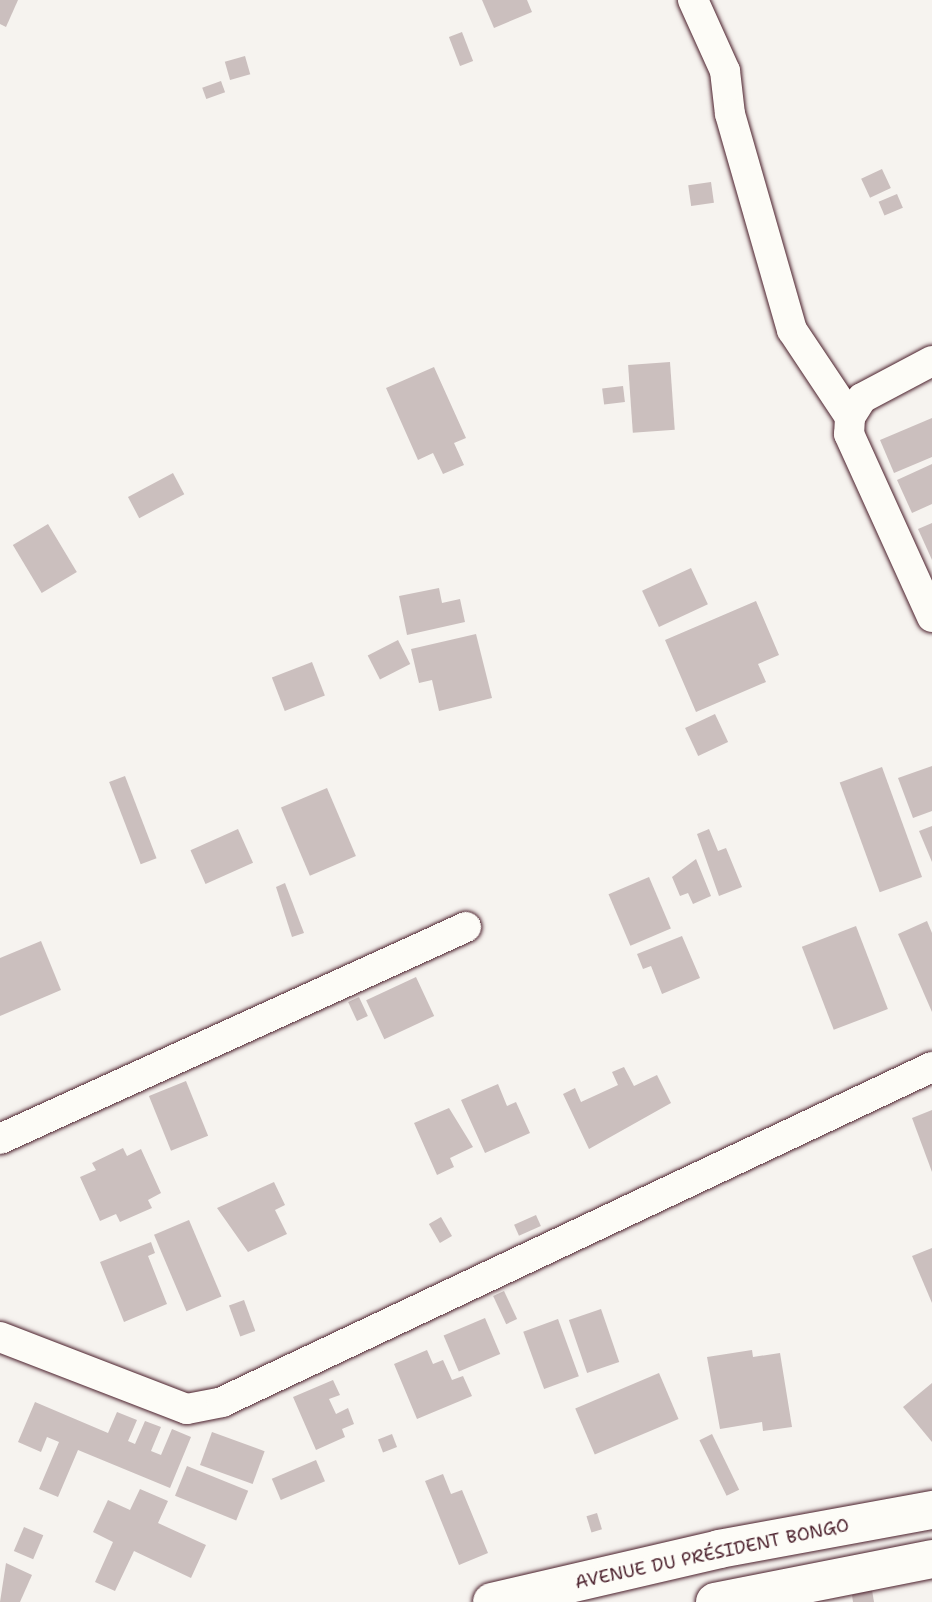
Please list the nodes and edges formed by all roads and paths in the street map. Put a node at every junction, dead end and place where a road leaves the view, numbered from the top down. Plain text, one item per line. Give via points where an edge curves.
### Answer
1 (693, 0) edge
2 (932, 361) edge
3 (850, 416) junction
4 (932, 617) edge
5 (466, 927) dead end
6 (932, 1067) edge
7 (0, 1139) edge
8 (0, 1337) edge
9 (932, 1510) edge
10 (932, 1559) edge
11 (492, 1602) edge
12 (715, 1602) edge

1 - 3 street via 725,71 730,114 792,330
2 - 3 street via 862,398
3 - 4 street via 849,434
5 - 7 street
6 - 8 street via 222,1402 187,1409
9 - 11 street, AVENUE DU PRÉSIDENT BONGO via 719,1549
10 - 12 street

